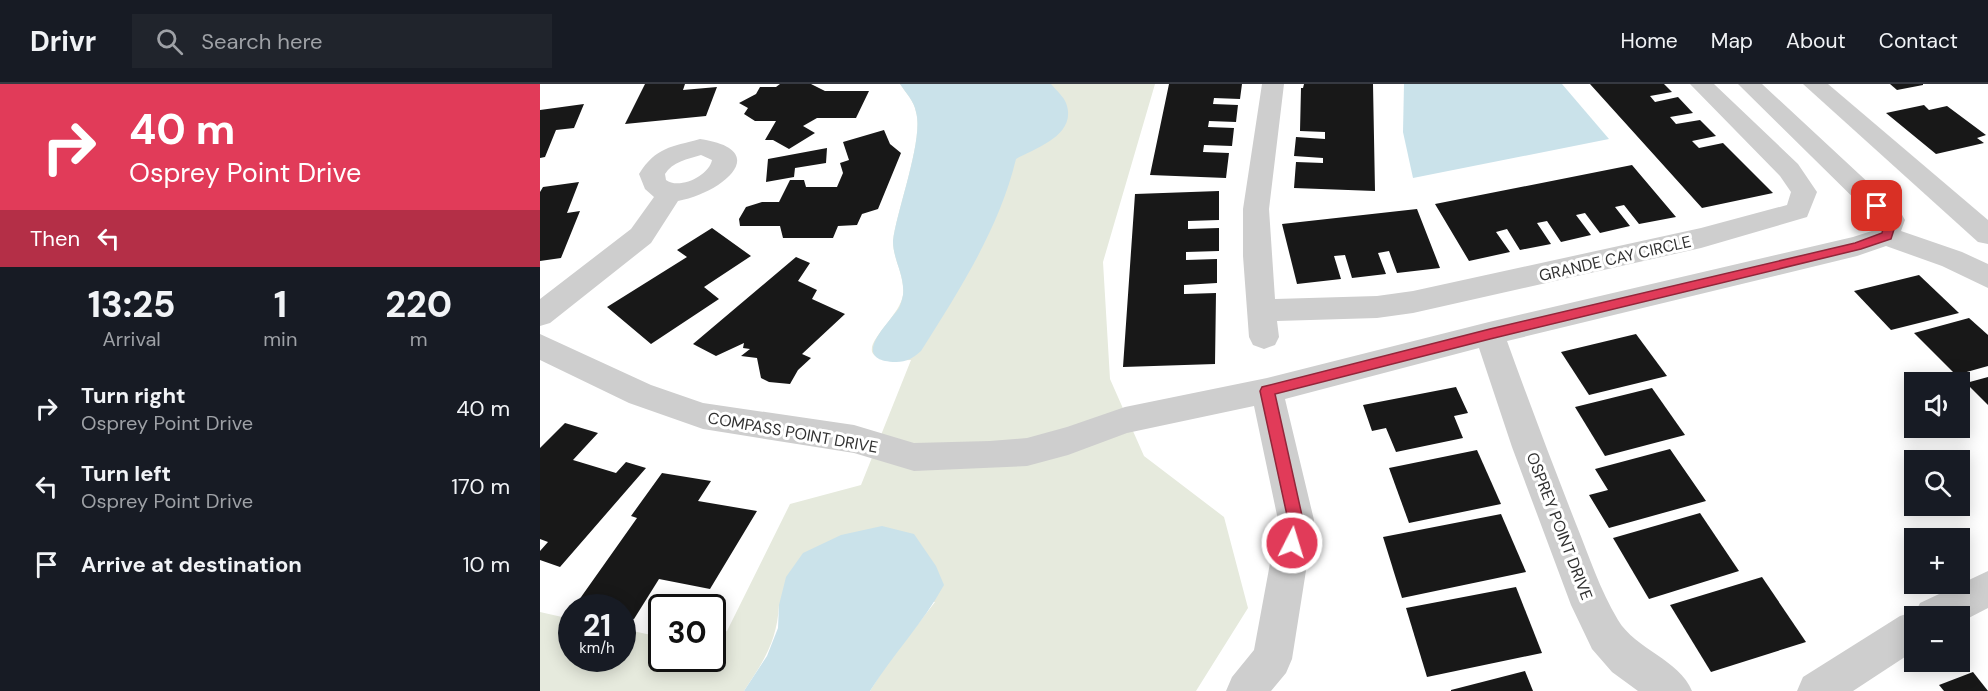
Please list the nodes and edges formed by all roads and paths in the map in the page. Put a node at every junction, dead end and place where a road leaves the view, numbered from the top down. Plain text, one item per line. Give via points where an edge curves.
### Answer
1 (1273, 84) edge
2 (1701, 84) edge
3 (1749, 84) edge
4 (1814, 84) edge
5 (671, 192) dead end
6 (1988, 235) edge
7 (1887, 236) junction
8 (1988, 278) edge
9 (540, 315) edge
10 (1490, 334) junction
11 (540, 346) edge
12 (1267, 391) junction
13 (1988, 589) edge
14 (1953, 606) edge
15 (1904, 634) edge
16 (1246, 691) edge
17 (1671, 691) edge
18 (1817, 691) edge

1 - 2 street, GRANDE CAY CIRCLE via 1256,209 1263,324 1413,302 1701,238 1798,211 1804,192 1789,170
3 - 7 street via 1892,220
4 - 6 street
5 - 9 street via 641,236
7 - 8 street
7 - 10 street
10 - 12 street
10 - 17 street, OSPREY POINT DRIVE via 1590,605 1606,636 1626,658
11 - 12 street, COMPASS POINT DRIVE via 640,394 703,416 854,439 914,457 1027,452 1125,420
12 - 16 street via 1296,520 1272,658
13 - 14 street
15 - 18 street

